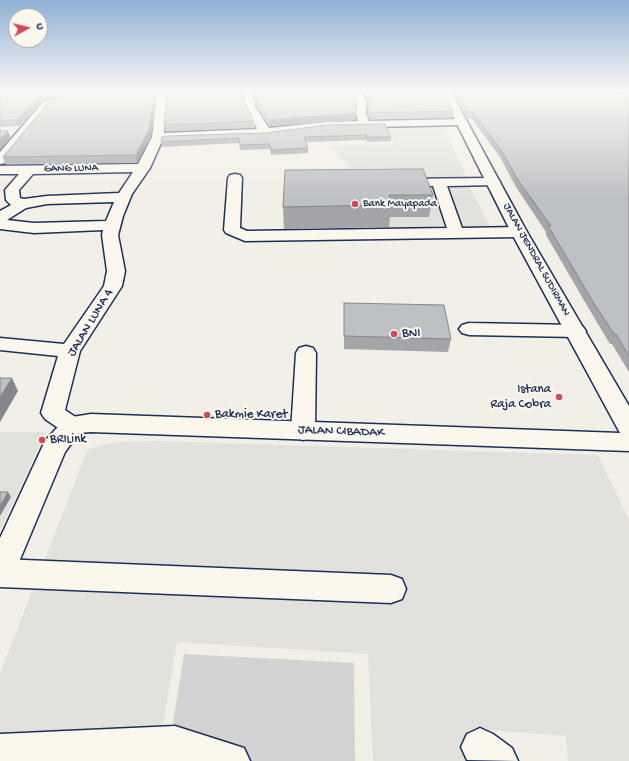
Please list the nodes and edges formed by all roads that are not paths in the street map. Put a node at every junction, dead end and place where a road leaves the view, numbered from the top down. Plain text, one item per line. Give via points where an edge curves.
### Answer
1 (26, 128) edge
2 (159, 128) edge
3 (262, 128) edge
4 (305, 128) edge
5 (464, 128) edge
6 (8, 132) edge
7 (22, 132) junction
8 (265, 132) junction
9 (158, 138) junction
10 (0, 160) edge
11 (143, 168) junction
12 (0, 170) edge
13 (29, 170) junction
14 (235, 178) dead end
15 (388, 182) edge
16 (439, 182) junction
17 (493, 182) junction
18 (123, 197) junction
19 (22, 204) junction
20 (0, 218) edge
21 (0, 224) edge
22 (112, 225) junction
23 (519, 232) junction
24 (456, 233) junction
25 (469, 329) dead end
26 (576, 331) junction
27 (0, 344) edge
28 (70, 351) junction
29 (306, 353) dead end
30 (72, 426) junction
31 (629, 427) edge
32 (303, 431) junction
33 (629, 442) edge
34 (0, 572) edge
35 (391, 589) dead end
36 (0, 753) edge
37 (231, 761) edge

1 - 7 street
2 - 9 street
3 - 8 street
4 - 8 street
5 - 17 street, JALAN JENDRAL SUDIRMAN
6 - 7 street
7 - 10 street
8 - 9 street via 170,135
9 - 11 street, JALAN LUNA 4
11 - 13 street, GANG LUNA
11 - 18 street, JALAN LUNA 4
12 - 13 street, GANG LUNA
13 - 19 street via 12,190 13,200
14 - 24 street via 232,230 246,236
15 - 16 street
16 - 17 street
16 - 24 street
17 - 23 street, JALAN JENDRAL SUDIRMAN
18 - 19 street via 47,200
18 - 22 street, JALAN LUNA 4
19 - 20 street
21 - 22 street via 34,228
22 - 28 street, JALAN LUNA 4 via 110,235 116,271 113,286
23 - 24 street
23 - 26 street, JALAN JENDRAL SUDIRMAN
25 - 26 street
26 - 31 street, JALAN JENDRAL SUDIRMAN
27 - 28 street
28 - 30 street, JALAN LUNA 4 via 53,413
29 - 32 street
30 - 32 street, JALAN CIBADAK via 91,423
30 - 34 street via 54,448
32 - 33 street, JALAN CIBADAK
34 - 35 street
36 - 37 street via 175,745

